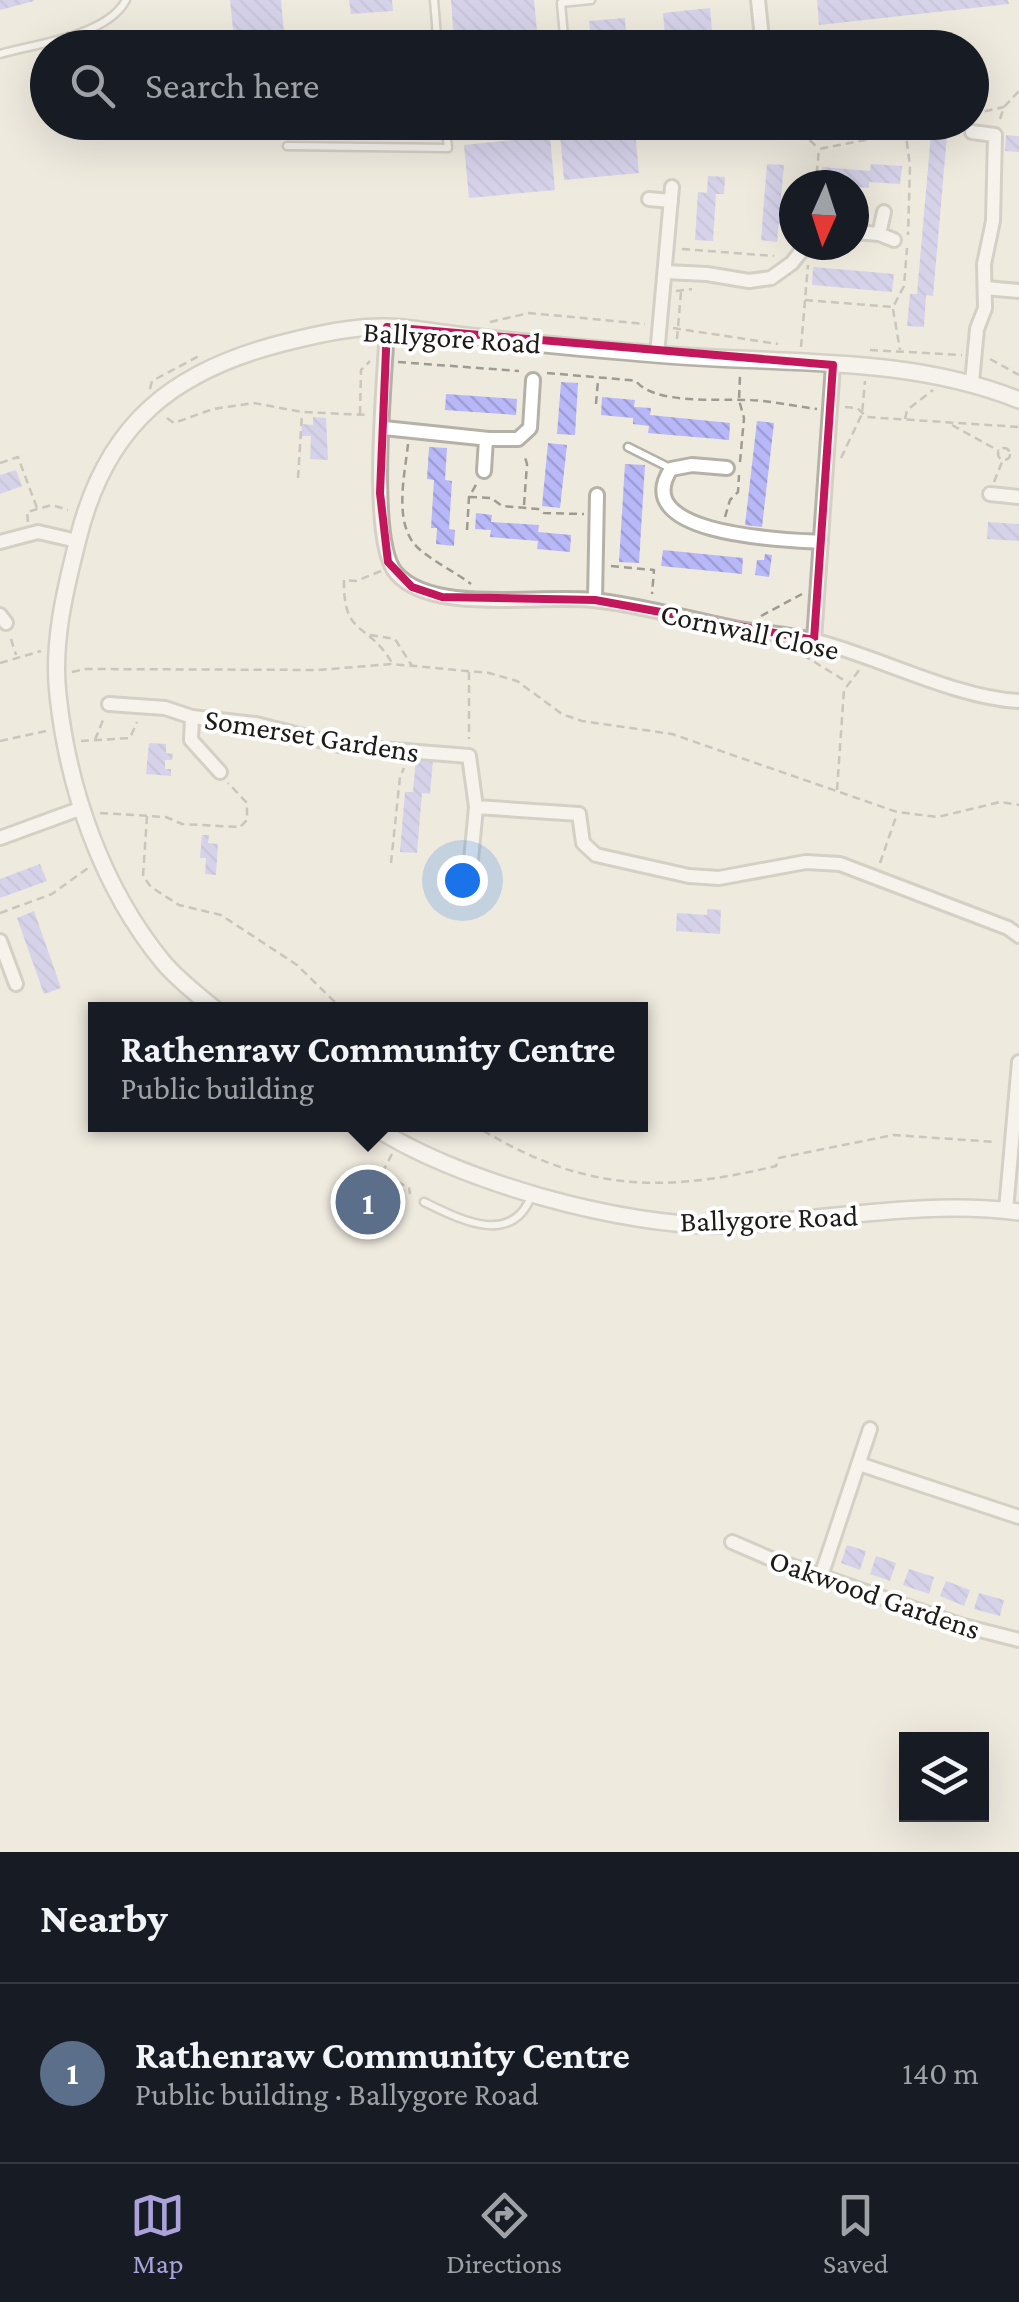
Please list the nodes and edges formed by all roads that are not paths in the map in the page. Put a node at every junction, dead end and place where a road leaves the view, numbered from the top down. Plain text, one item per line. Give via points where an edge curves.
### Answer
1 (126, 0) edge
2 (434, 0) edge
3 (592, 0) edge
4 (758, 0) edge
5 (86, 30) edge
6 (436, 30) edge
7 (563, 30) edge
8 (761, 30) edge
9 (30, 46) edge
10 (0, 54) edge
11 (989, 134) edge
12 (447, 140) edge
13 (287, 146) dead end
14 (649, 199) dead end
15 (884, 212) dead end
16 (869, 233) edge
17 (879, 234) junction
18 (894, 240) dead end
19 (793, 260) edge
20 (666, 272) junction
21 (986, 288) junction
22 (1019, 291) edge
23 (387, 328) junction
24 (658, 355) junction
25 (832, 365) junction
26 (533, 380) dead end
27 (972, 382) junction
28 (1019, 400) edge
29 (384, 422) junction
30 (486, 439) junction
31 (628, 447) dead end
32 (728, 468) dead end
33 (671, 469) junction
34 (484, 471) road end
35 (990, 494) road end
36 (597, 495) dead end
37 (1019, 498) edge
38 (77, 541) junction
39 (0, 542) edge
40 (821, 542) junction
41 (595, 600) junction
42 (814, 640) junction
43 (1019, 701) edge
44 (109, 704) road end
45 (192, 717) junction
46 (220, 772) road end
47 (476, 807) junction
48 (83, 812) junction
49 (0, 838) edge
50 (470, 871) dead end
51 (1019, 936) edge
52 (0, 941) edge
53 (16, 984) dead end
54 (207, 1002) edge
55 (1019, 1062) edge
56 (383, 1132) edge
57 (532, 1194) junction
58 (424, 1202) dead end
59 (1012, 1211) edge
60 (870, 1429) dead end
61 (859, 1464) junction
62 (1019, 1517) edge
63 (732, 1542) dead end
64 (821, 1576) junction
65 (1019, 1640) edge

1 - 5 lane via 118,14
2 - 6 lane
3 - 7 lane via 561,3
4 - 8 street
9 - 10 lane
11 - 21 street via 995,135
12 - 13 lane via 448,148
14 - 20 street via 672,194
15 - 17 street
16 - 17 street
17 - 18 street
19 - 20 street via 771,278 749,282
20 - 24 street
21 - 22 street
21 - 27 street
23 - 24 street, Ballygore Road
23 - 29 street
23 - 38 street, Ballygore Road via 338,331 257,350 154,401 93,488
24 - 25 street, Ballygore Road
25 - 27 street, Ballygore Road
25 - 40 street
26 - 30 street via 530,428 518,439
27 - 28 street, Ballygore Road
29 - 30 street
29 - 41 street, Cornwall Close via 380,517 388,562 398,576 428,594
30 - 34 street
31 - 33 lane
32 - 33 street
33 - 40 street via 665,489 672,511 688,522
35 - 37 street
36 - 41 street
38 - 39 street via 29,532
38 - 48 street, Ballygore Road via 56,676
40 - 42 street
41 - 42 street, Cornwall Close
42 - 43 street, Cornwall Close
44 - 45 street, Somerset Gardens
45 - 46 street via 191,740
45 - 47 street, Somerset Gardens via 256,724 343,746 469,756
47 - 50 street
47 - 51 street via 579,814 591,854 689,876 840,864
48 - 49 street
48 - 54 street, Ballygore Road via 155,952
52 - 53 street
55 - 59 street, Ballygore Road
56 - 57 street, Ballygore Road
57 - 58 lane via 516,1218 488,1225
57 - 59 street, Ballygore Road via 645,1219 719,1226
60 - 61 street
61 - 62 street
61 - 64 street
63 - 64 street, Oakwood Gardens
64 - 65 street, Oakwood Gardens

